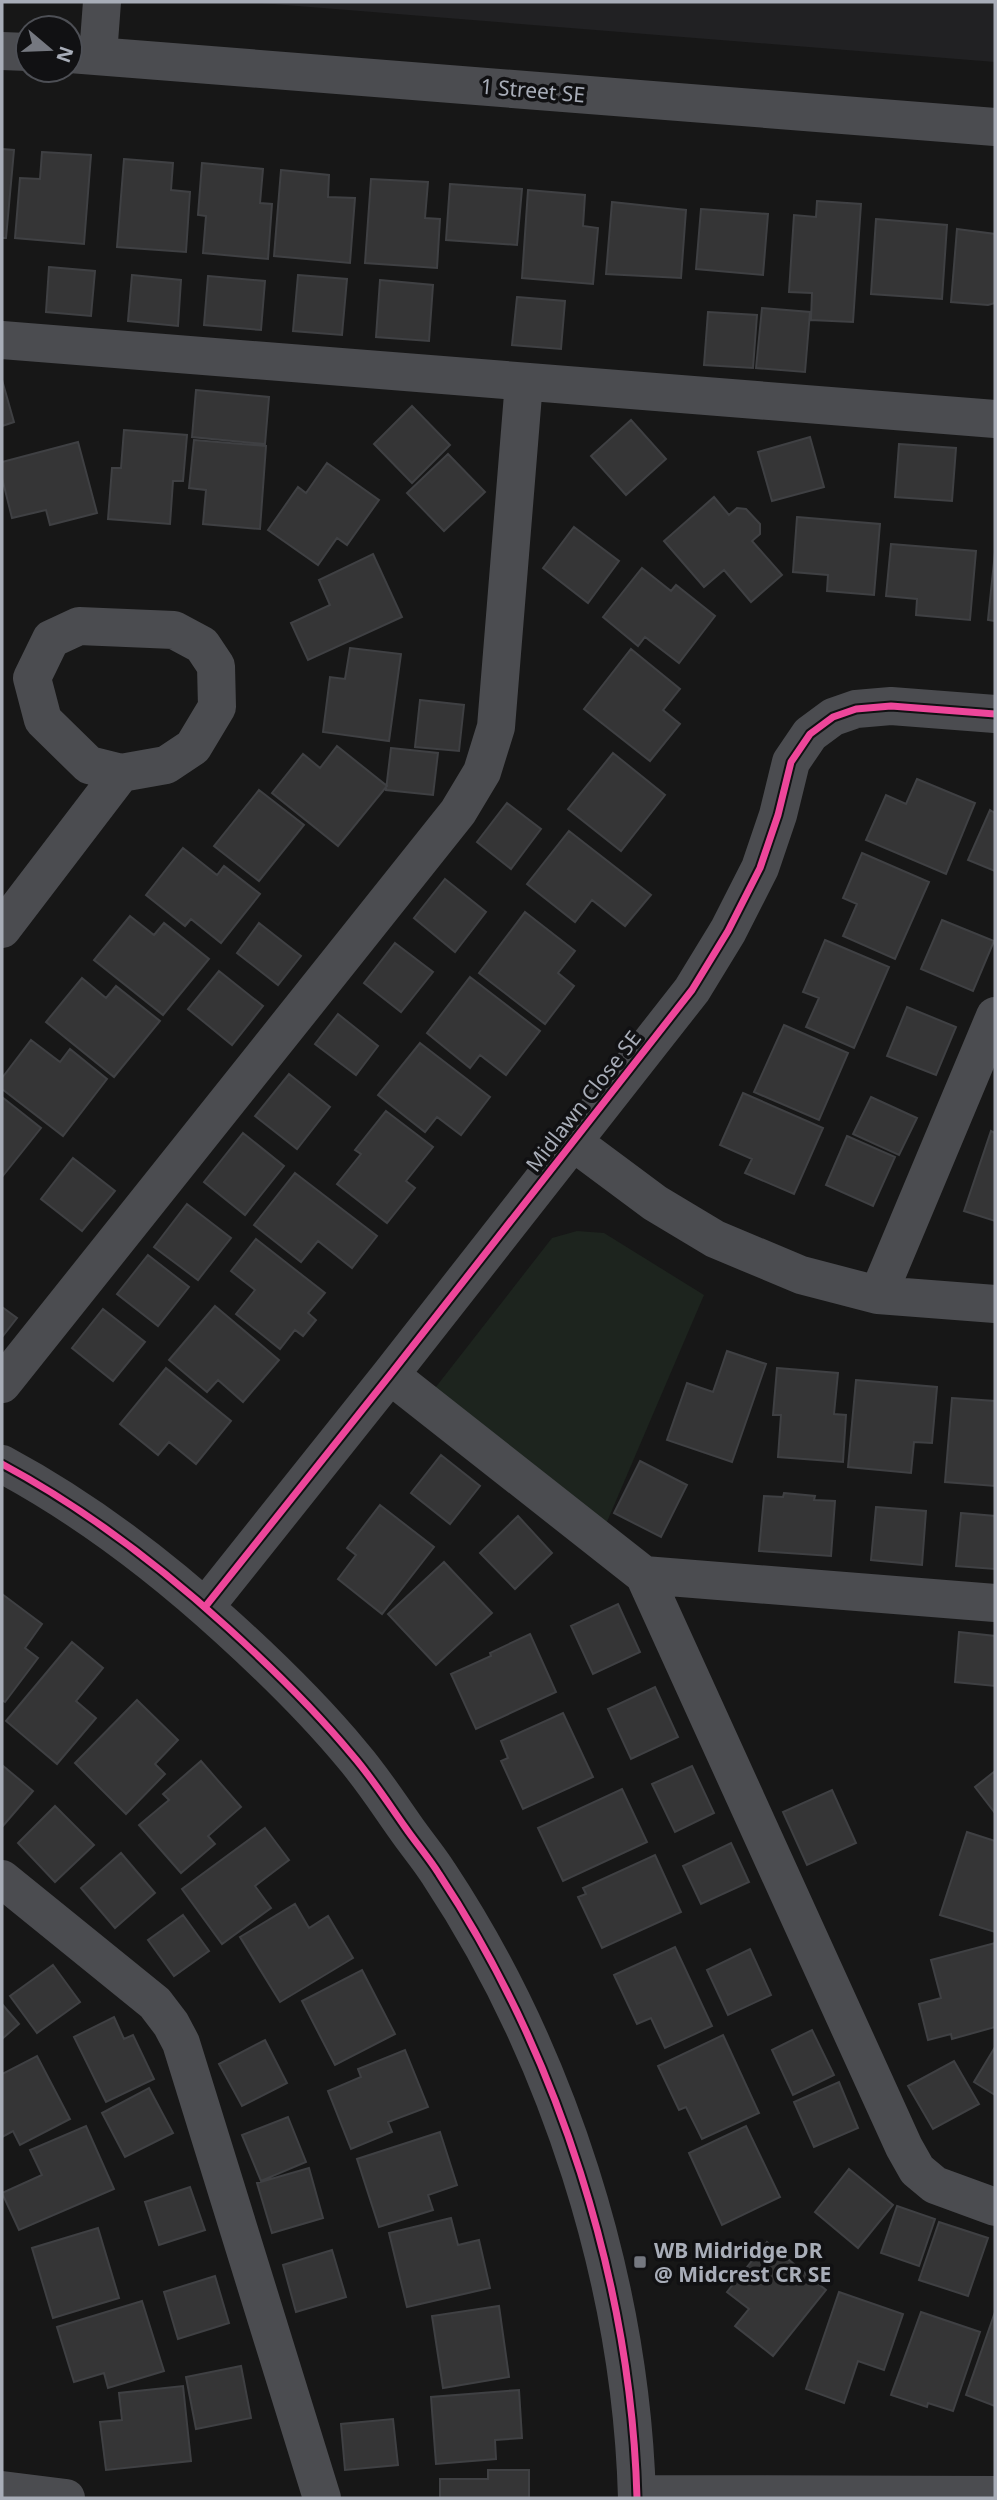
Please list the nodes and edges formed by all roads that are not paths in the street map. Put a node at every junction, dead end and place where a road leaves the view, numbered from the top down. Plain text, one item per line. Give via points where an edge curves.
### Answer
1 (102, 2) edge
2 (84, 55) edge
3 (995, 127) edge
4 (2, 340) edge
5 (524, 383) junction
6 (995, 419) edge
7 (995, 714) edge
8 (121, 773) junction
9 (2, 929) edge
10 (995, 1016) edge
11 (573, 1142) junction
12 (878, 1295) junction
13 (995, 1304) edge
14 (390, 1375) junction
15 (2, 1384) edge
16 (2, 1464) edge
17 (644, 1575) junction
18 (995, 1603) edge
19 (205, 1606) junction
20 (2, 1879) edge
21 (995, 2207) edge
22 (2, 2490) edge
23 (995, 2495) edge
24 (637, 2496) edge
25 (3, 2498) edge
26 (66, 2498) edge
27 (322, 2498) edge

1 - 2 street
2 - 3 street, 1 Street SE
4 - 5 street
5 - 6 street
5 - 15 street via 496,727 482,772 458,812
7 - 11 street, Midlawn Close SE via 891,706 856,709 833,717 810,734 791,762 760,868 728,931 692,990
8 - 8 street via 166,765 193,747 216,707 216,666 202,645 174,630 79,626 51,639 32,678 43,720 89,765
8 - 9 street
10 - 12 street
11 - 12 street, Midlawn Close SE via 655,1203 715,1239 801,1275
11 - 14 street, Midlawn Close SE
12 - 13 street, Midlawn Close SE
14 - 17 street
14 - 19 street, Midlawn Close SE
16 - 19 street via 76,1507
17 - 18 street
17 - 21 street via 917,2171 935,2185
19 - 24 street via 321,1720 380,1790 439,1872 514,2006 571,2142 601,2248 622,2350
20 - 27 street via 155,2003 176,2034
22 - 25 street
22 - 26 street
23 - 24 street

